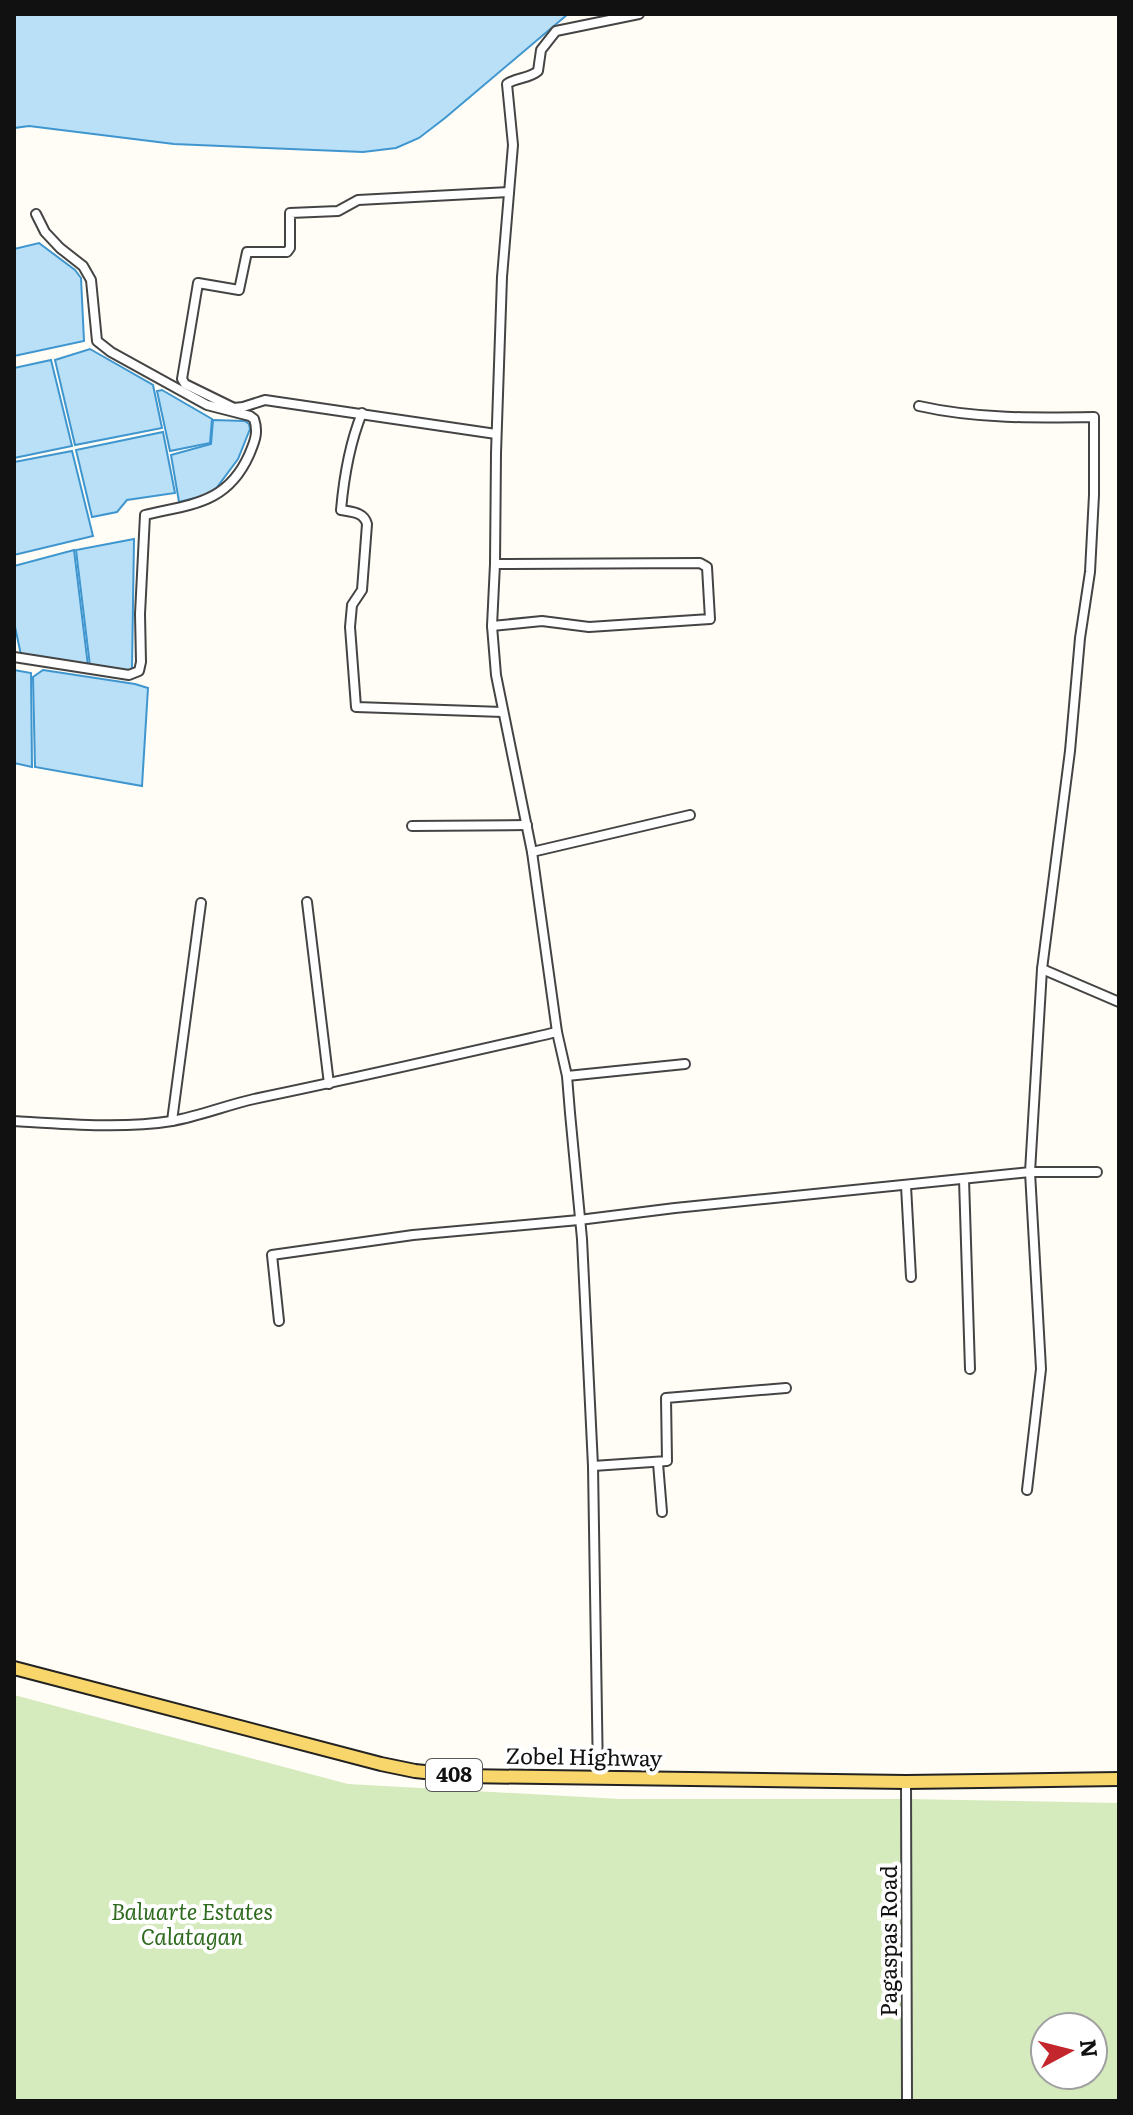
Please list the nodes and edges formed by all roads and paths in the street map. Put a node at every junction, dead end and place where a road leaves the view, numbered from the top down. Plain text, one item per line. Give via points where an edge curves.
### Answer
1 (639, 14) edge
2 (509, 192) junction
3 (36, 214) dead end
4 (919, 406) dead end
5 (362, 413) junction
6 (496, 434) junction
7 (495, 564) junction
8 (492, 626) junction
9 (14, 657) edge
10 (503, 712) junction
11 (690, 815) dead end
12 (527, 825) junction
13 (412, 826) dead end
14 (532, 852) junction
15 (307, 902) dead end
16 (201, 903) dead end
17 (1042, 969) junction
18 (1119, 1002) edge
19 (557, 1032) junction
20 (685, 1064) dead end
21 (567, 1076) junction
22 (329, 1084) junction
23 (14, 1121) edge
24 (172, 1121) junction
25 (1030, 1172) junction
26 (1097, 1172) dead end
27 (964, 1179) junction
28 (906, 1186) junction
29 (579, 1220) junction
30 (911, 1277) dead end
31 (279, 1321) dead end
32 (970, 1369) dead end
33 (786, 1388) dead end
34 (658, 1463) junction
35 (593, 1466) junction
36 (1027, 1490) dead end
37 (662, 1512) dead end
38 (14, 1668) edge
39 (598, 1777) junction
40 (1119, 1779) edge
41 (906, 1782) junction
42 (907, 2101) edge

1 - 2 street via 556,31 541,50 538,71 507,84 513,145
2 - 5 street via 358,200 338,211 290,213 290,248 247,252 239,290 198,283 185,384 234,408 265,400
2 - 6 street
3 - 9 street via 45,232 91,280 97,341 207,405 250,416 257,431 246,462 228,487 214,497 145,515 139,671 129,675
4 - 17 street via 1024,418 1094,417 1090,572
5 - 6 street
5 - 10 street via 344,473 341,510 360,514 367,524 362,590 352,605 350,627 356,707
6 - 7 street
7 - 8 street
7 - 8 street via 700,563 707,567 710,619 589,627 542,621
8 - 10 street
10 - 12 street
11 - 14 street
12 - 13 street
12 - 14 street
14 - 19 street
15 - 22 street
16 - 24 street
17 - 18 street
17 - 25 street
19 - 21 street
19 - 22 street
20 - 21 street
21 - 29 street
22 - 24 street
23 - 24 street
25 - 26 street
25 - 27 street
25 - 36 street via 1041,1369
27 - 28 street
27 - 32 street
28 - 29 street
28 - 30 street
29 - 31 street via 272,1255
29 - 35 street
33 - 34 street via 666,1398 667,1461
34 - 35 street
34 - 37 street
35 - 39 street
38 - 39 main road, Zobel Highway / 408 via 415,1771
39 - 41 main road, Zobel Highway / 408
40 - 41 main road, Zobel Highway / 408
41 - 42 street, Pagaspas Road

